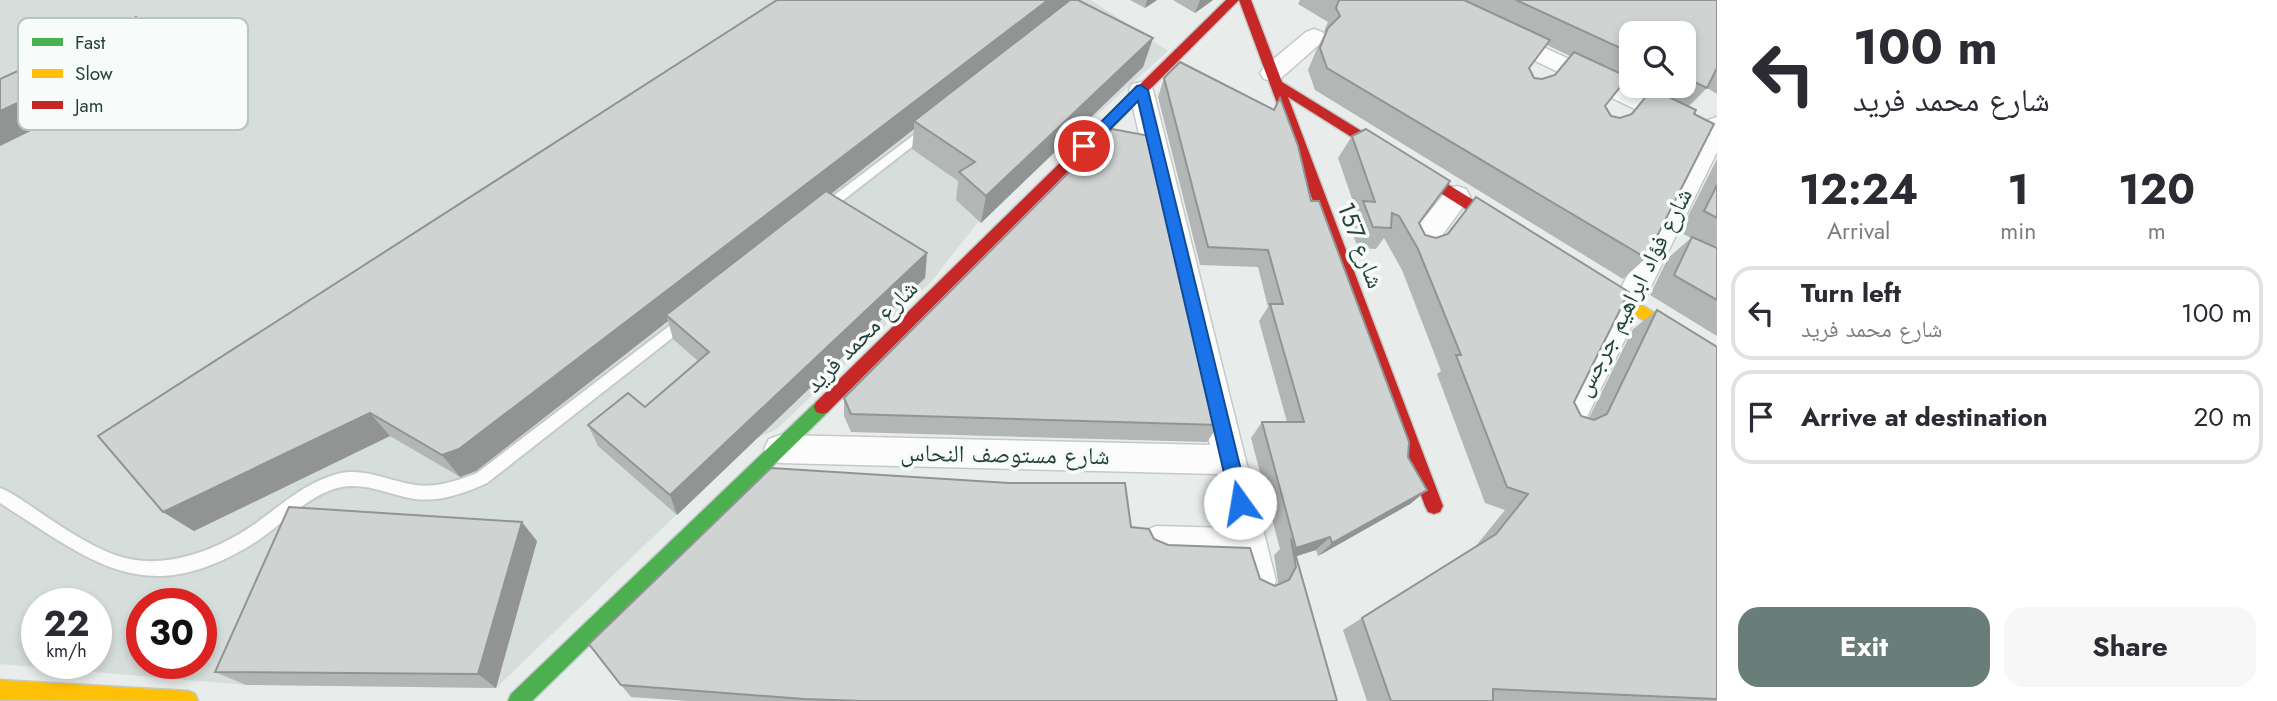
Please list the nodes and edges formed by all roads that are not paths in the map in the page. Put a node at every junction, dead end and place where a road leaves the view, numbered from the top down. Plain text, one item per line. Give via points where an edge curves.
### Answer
1 (1233, 0) edge
2 (1245, 0) edge
3 (1489, 30) edge
4 (1314, 37) dead end
5 (1552, 60) junction
6 (1274, 79) junction
7 (1534, 81) edge
8 (1141, 90) junction
9 (937, 121) edge
10 (1714, 131) edge
11 (1457, 197) junction
12 (817, 215) edge
13 (1525, 239) edge
14 (1419, 245) edge
15 (1570, 267) edge
16 (1628, 303) junction
17 (698, 310) edge
18 (1717, 359) edge
19 (1569, 421) edge
20 (779, 449) junction
21 (1230, 460) junction
22 (0, 495) edge
23 (1434, 506) dead end
24 (1156, 542) edge
25 (1250, 545) junction
26 (1259, 581) edge
27 (0, 690) edge
28 (188, 701) edge
29 (518, 701) edge

1 - 8 street, شارع محمد فريد
2 - 6 street, شارع 157
3 - 5 street
4 - 6 street
5 - 7 street
5 - 10 street via 1620,104
6 - 11 street
6 - 23 street, شارع 157
8 - 20 street, شارع محمد فريد
8 - 21 street
9 - 12 lane
10 - 16 street, شارع فؤاد ابراهيم جرجس via 1672,243
11 - 13 street
11 - 14 street
15 - 16 street
16 - 18 street
16 - 19 street, شارع فؤاد ابراهيم جرجس
17 - 22 lane via 482,478 438,493 415,492 378,480 337,481 316,490 239,544 206,558 140,568 112,562
20 - 21 street, شارع مستوصف النحاس
20 - 29 street, شارع محمد فريد
21 - 25 street
24 - 25 street
25 - 26 street
27 - 28 street

